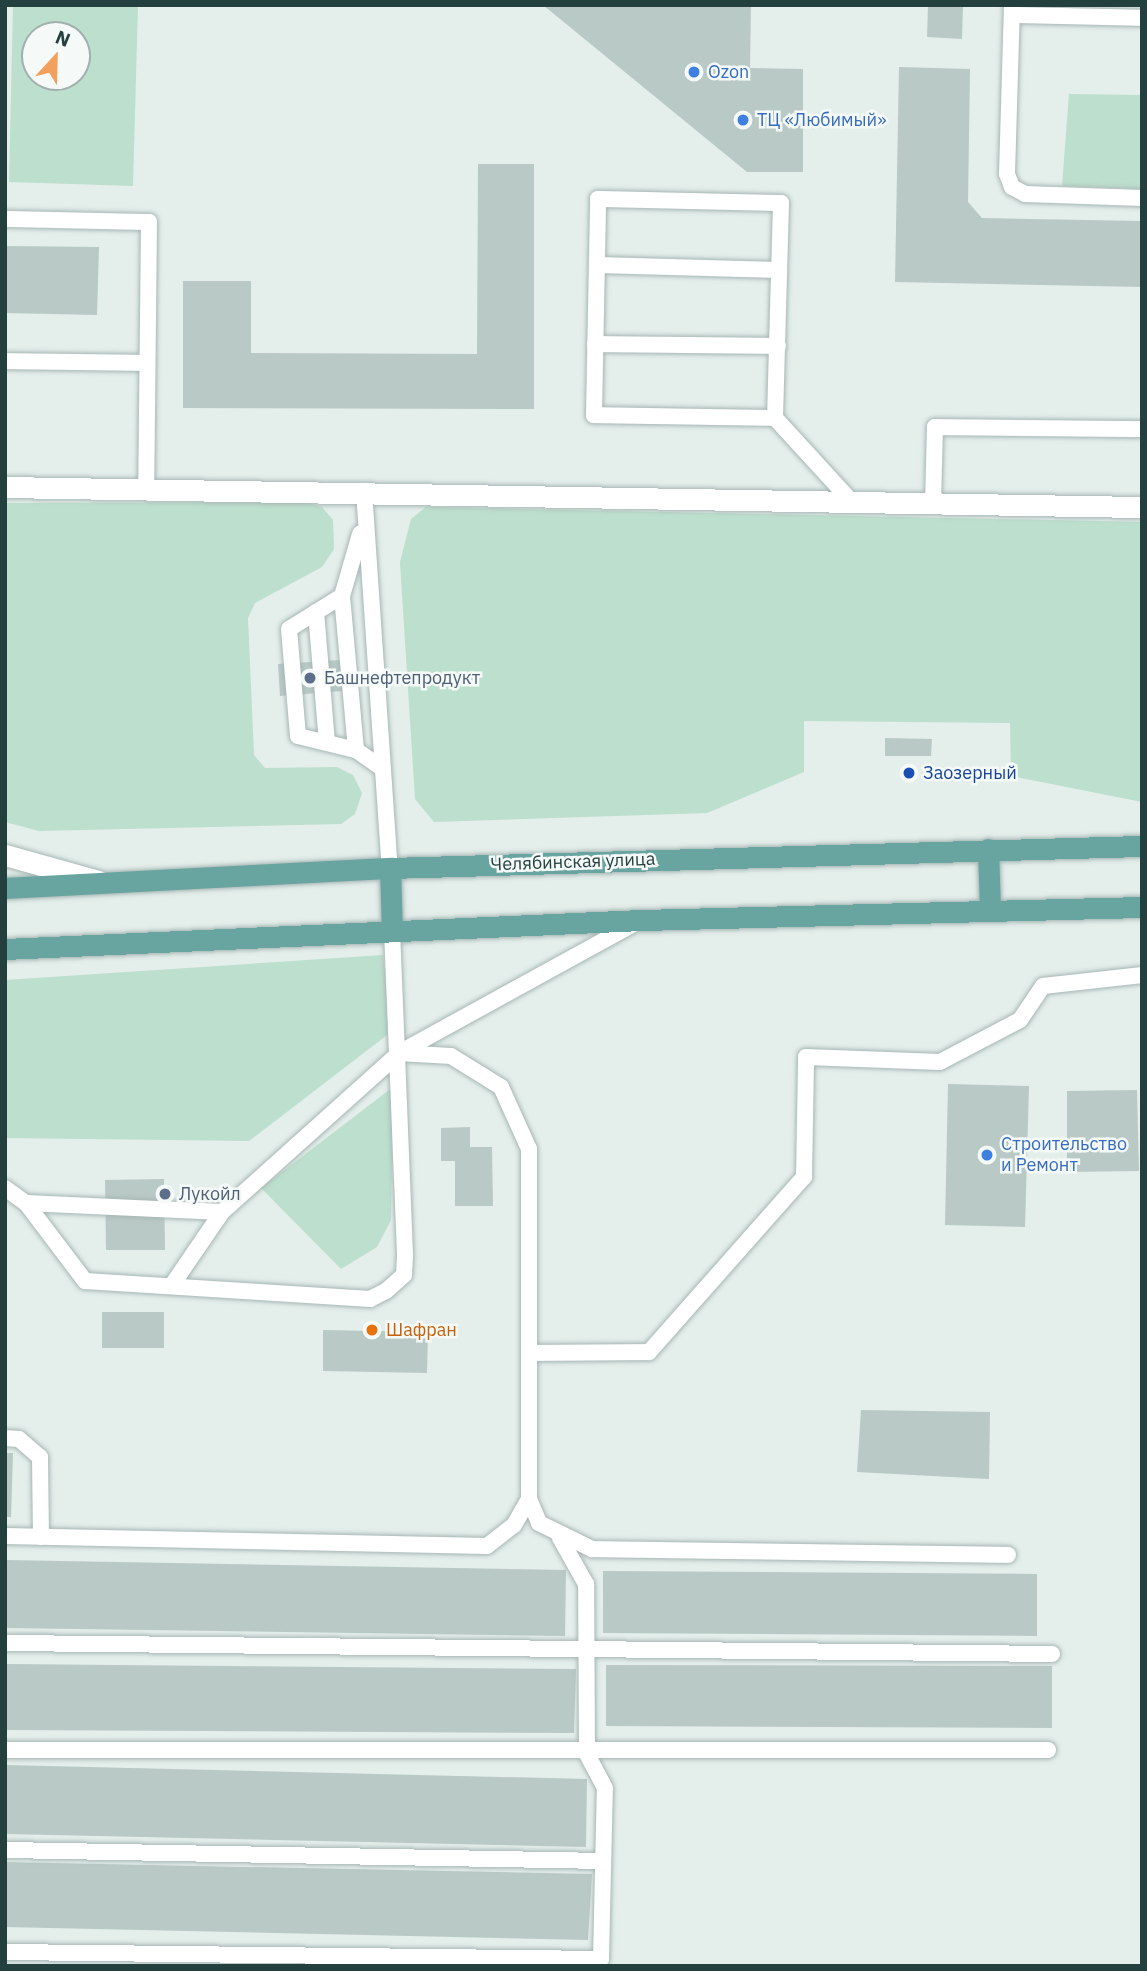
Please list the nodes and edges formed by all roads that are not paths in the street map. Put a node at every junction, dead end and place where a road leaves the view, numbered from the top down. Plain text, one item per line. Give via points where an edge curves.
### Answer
1 (1013, 10) edge
2 (1142, 18) edge
3 (1142, 198) edge
4 (5, 219) edge
5 (597, 265) junction
6 (779, 270) junction
7 (596, 344) junction
8 (778, 346) junction
9 (5, 361) edge
10 (147, 363) junction
11 (775, 418) junction
12 (1142, 429) edge
13 (5, 487) edge
14 (146, 487) junction
15 (364, 491) junction
16 (852, 501) junction
17 (933, 503) junction
18 (1142, 507) edge
19 (363, 522) junction
20 (342, 596) junction
21 (316, 612) junction
22 (327, 742) junction
23 (356, 750) junction
24 (383, 769) junction
25 (1142, 846) edge
26 (988, 849) junction
27 (5, 855) edge
28 (390, 868) junction
29 (100, 881) junction
30 (5, 888) edge
31 (1142, 907) edge
32 (990, 910) junction
33 (642, 920) junction
34 (392, 930) junction
35 (5, 948) edge
36 (1142, 975) edge
37 (399, 1052) junction
38 (5, 1188) edge
39 (26, 1203) junction
40 (222, 1212) junction
41 (172, 1285) junction
42 (532, 1353) junction
43 (5, 1438) edge
44 (529, 1499) junction
45 (5, 1536) edge
46 (41, 1537) junction
47 (560, 1538) junction
48 (1008, 1555) dead end
49 (5, 1643) edge
50 (591, 1648) junction
51 (1052, 1654) dead end
52 (5, 1750) edge
53 (1048, 1750) dead end
54 (587, 1754) junction
55 (5, 1850) edge
56 (603, 1861) junction
57 (5, 1952) edge

1 - 2 lane
1 - 3 lane via 1007,174 1012,187 1025,194
4 - 10 lane via 149,222
5 - 6 lane
5 - 6 lane via 598,199 781,203
5 - 7 lane
6 - 8 lane
7 - 8 lane
7 - 11 lane via 594,415
8 - 11 lane
9 - 10 lane
10 - 14 lane
11 - 16 lane
12 - 17 lane via 935,427
13 - 14 street
14 - 15 street
15 - 16 street
15 - 19 lane
16 - 17 street
17 - 18 street
19 - 20 lane
19 - 24 lane
20 - 21 lane
20 - 23 lane
21 - 22 lane
21 - 22 lane via 289,628 298,736
22 - 23 lane
23 - 24 lane
24 - 28 lane
25 - 26 main road, Челябинская улица
26 - 28 main road, Челябинская улица
26 - 32 main road
27 - 29 street
28 - 29 main road, Челябинская улица
28 - 34 main road
29 - 30 main road, Челябинская улица
31 - 32 main road
32 - 33 main road
33 - 34 main road
33 - 37 lane
34 - 35 main road
34 - 37 lane
36 - 42 lane via 1043,986 1020,1020 940,1062 806,1057 804,1177 649,1352
37 - 40 lane
37 - 41 lane via 404,1275 370,1299
37 - 42 lane via 451,1056 501,1087 516,1110 529,1149
38 - 39 lane
39 - 40 lane
39 - 41 lane via 85,1281
40 - 41 lane
42 - 44 lane
43 - 46 lane via 19,1439 40,1457
44 - 46 lane via 514,1525 487,1546
44 - 47 lane via 538,1523
45 - 46 lane
47 - 48 lane via 592,1549
47 - 50 lane via 586,1584
49 - 50 lane
50 - 51 lane
50 - 54 lane
52 - 54 lane
53 - 54 lane
54 - 56 lane via 605,1788
55 - 56 lane
56 - 57 lane via 601,1959

